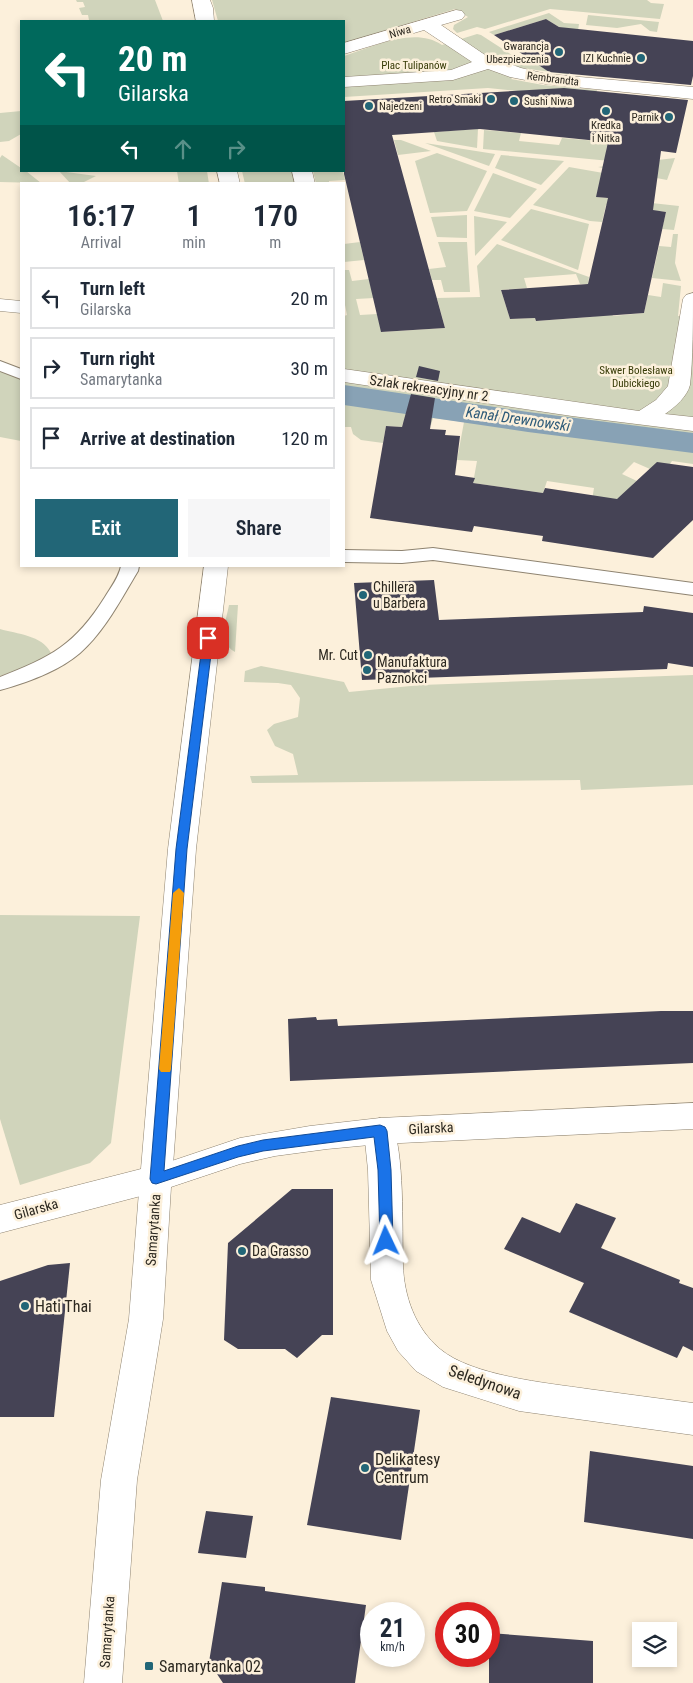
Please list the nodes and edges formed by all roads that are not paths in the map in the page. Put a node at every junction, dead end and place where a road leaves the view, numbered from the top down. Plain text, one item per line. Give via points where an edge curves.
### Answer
1 (201, 0) edge
2 (456, 15) dead end
3 (205, 20) edge
4 (427, 24) junction
5 (345, 49) edge
6 (486, 63) junction
7 (345, 82) edge
8 (693, 93) edge
9 (693, 299) edge
10 (0, 305) edge
11 (20, 307) edge
12 (0, 366) edge
13 (20, 374) edge
14 (345, 376) edge
15 (642, 418) junction
16 (693, 424) edge
17 (345, 556) edge
18 (130, 567) edge
19 (216, 567) edge
20 (693, 589) edge
21 (0, 684) edge
22 (693, 1116) edge
23 (380, 1131) junction
24 (156, 1179) junction
25 (0, 1220) edge
26 (693, 1419) edge
27 (103, 1683) edge

1 - 3 street
2 - 4 street, Niwa
4 - 5 street, Niwa
4 - 6 street, Rembrandta
6 - 7 street via 453,75
6 - 8 street, Rembrandta via 536,78
9 - 15 street via 679,386 665,404
10 - 11 street
12 - 13 lane
14 - 15 street, Szlak rekreacyjny nr 2
15 - 16 street, Szlak rekreacyjny nr 2
17 - 20 lane via 402,558 433,554
18 - 21 lane via 110,603 71,650
19 - 24 street, Samarytanka via 182,849
22 - 23 street, Gilarska
23 - 24 street, Gilarska via 238,1151
23 - 26 street, Seledynowa via 387,1280 410,1340 428,1360 455,1376 519,1396
24 - 25 street, Gilarska
24 - 27 street, Samarytanka via 146,1319 120,1480

